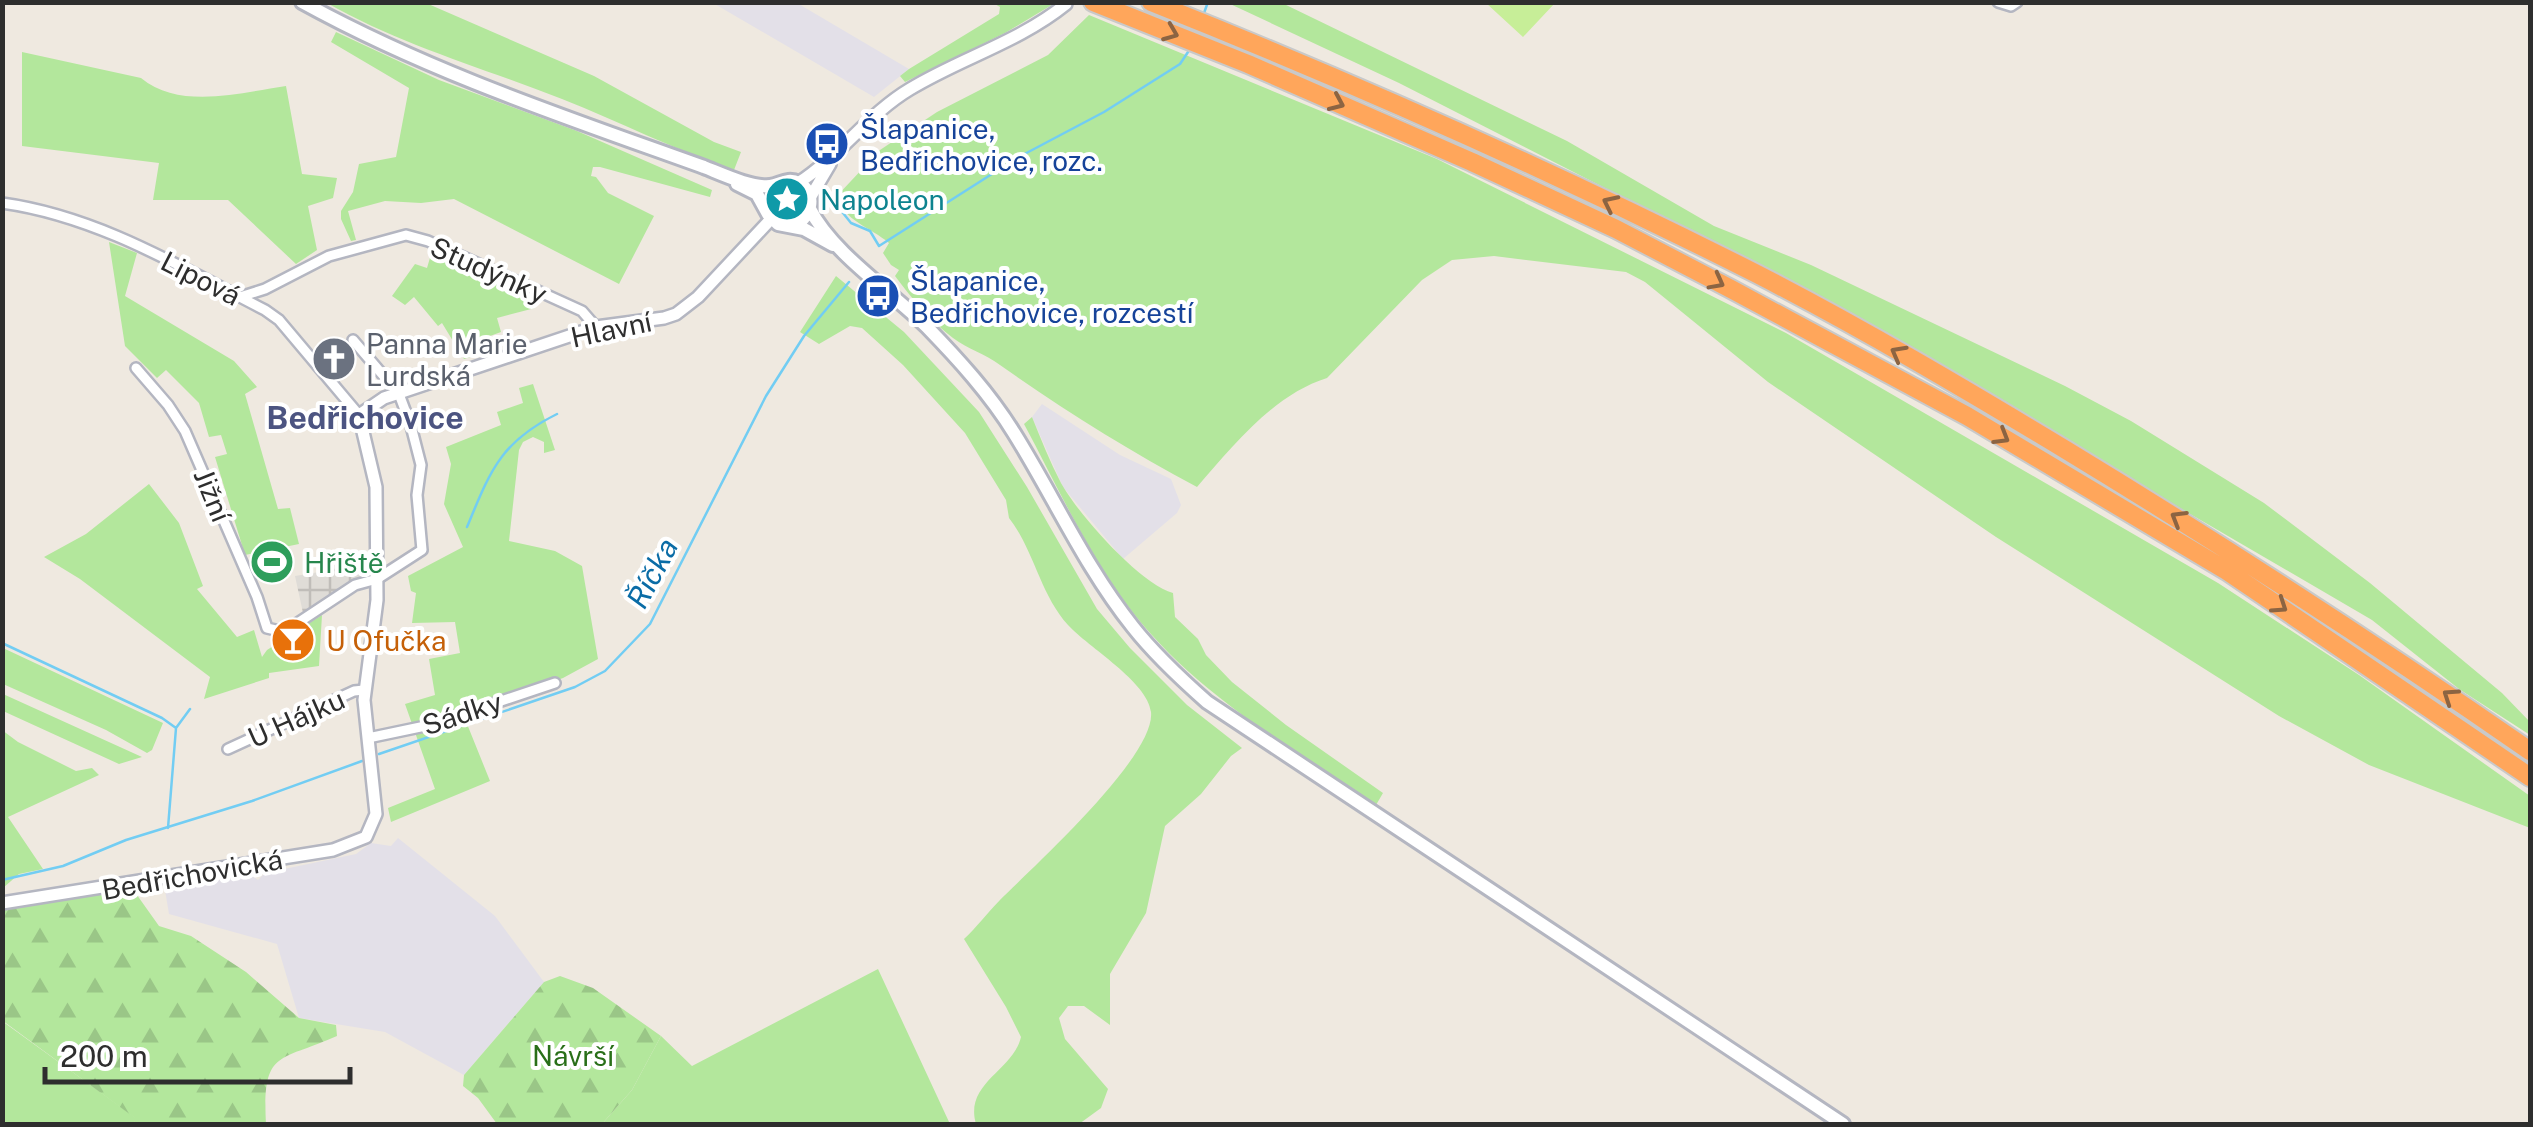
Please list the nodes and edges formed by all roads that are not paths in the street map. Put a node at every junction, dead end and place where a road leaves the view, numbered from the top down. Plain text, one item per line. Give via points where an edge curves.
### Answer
1 (302, 2) edge
2 (1094, 2) edge
3 (1151, 2) edge
4 (1998, 2) edge
5 (2018, 2) edge
6 (1066, 4) edge
7 (838, 152) junction
8 (708, 169) junction
9 (798, 183) junction
10 (773, 186) junction
11 (2, 203) edge
12 (765, 204) junction
13 (810, 204) junction
14 (771, 219) junction
15 (795, 225) junction
16 (845, 252) junction
17 (265, 290) junction
18 (240, 298) junction
19 (266, 310) junction
20 (596, 328) junction
21 (353, 340) dead end
22 (136, 368) dead end
23 (400, 394) junction
24 (359, 415) junction
25 (377, 578) junction
26 (554, 682) dead end
27 (364, 690) junction
28 (368, 738) junction
29 (228, 748) dead end
30 (2530, 751) edge
31 (2530, 776) edge
32 (2, 903) edge
33 (1843, 1124) edge

1 - 8 main road via 470,80
2 -> 31 highway via 1616,229 1966,416 2227,571
30 -> 3 highway via 2232,551 1978,397 1760,276 1481,141
4 - 5 street
6 - 7 street via 1026,32 903,94
7 - 9 street
7 - 13 street
8 - 10 main road
8 - 12 main road
9 - 10 main road
9 - 13 main road
10 - 12 main road
11 - 18 street, Lipová via 106,230
12 - 14 main road
13 - 15 main road
13 - 16 main road
14 - 15 main road
14 - 20 street, Hlavní via 676,314
15 - 16 main road
16 - 33 main road via 928,328 986,394 1132,626 1207,702
17 - 18 street, Studýnky
17 - 19 street
17 - 20 street, Studýnky via 316,260 406,235 582,311
18 - 19 street, Lipová
19 - 24 street, Lipová
20 - 23 street, Hlavní
21 - 23 street
22 - 25 street, Jižní via 183,427 266,628 284,632
23 - 24 street, Hlavní
23 - 25 street via 421,465 422,550
24 - 25 street via 376,487
25 - 27 street
26 - 28 street, Sádky via 430,725
27 - 28 street
27 - 29 street, U Hájku
28 - 32 street, Bedřichovická via 376,807 374,826 359,842

